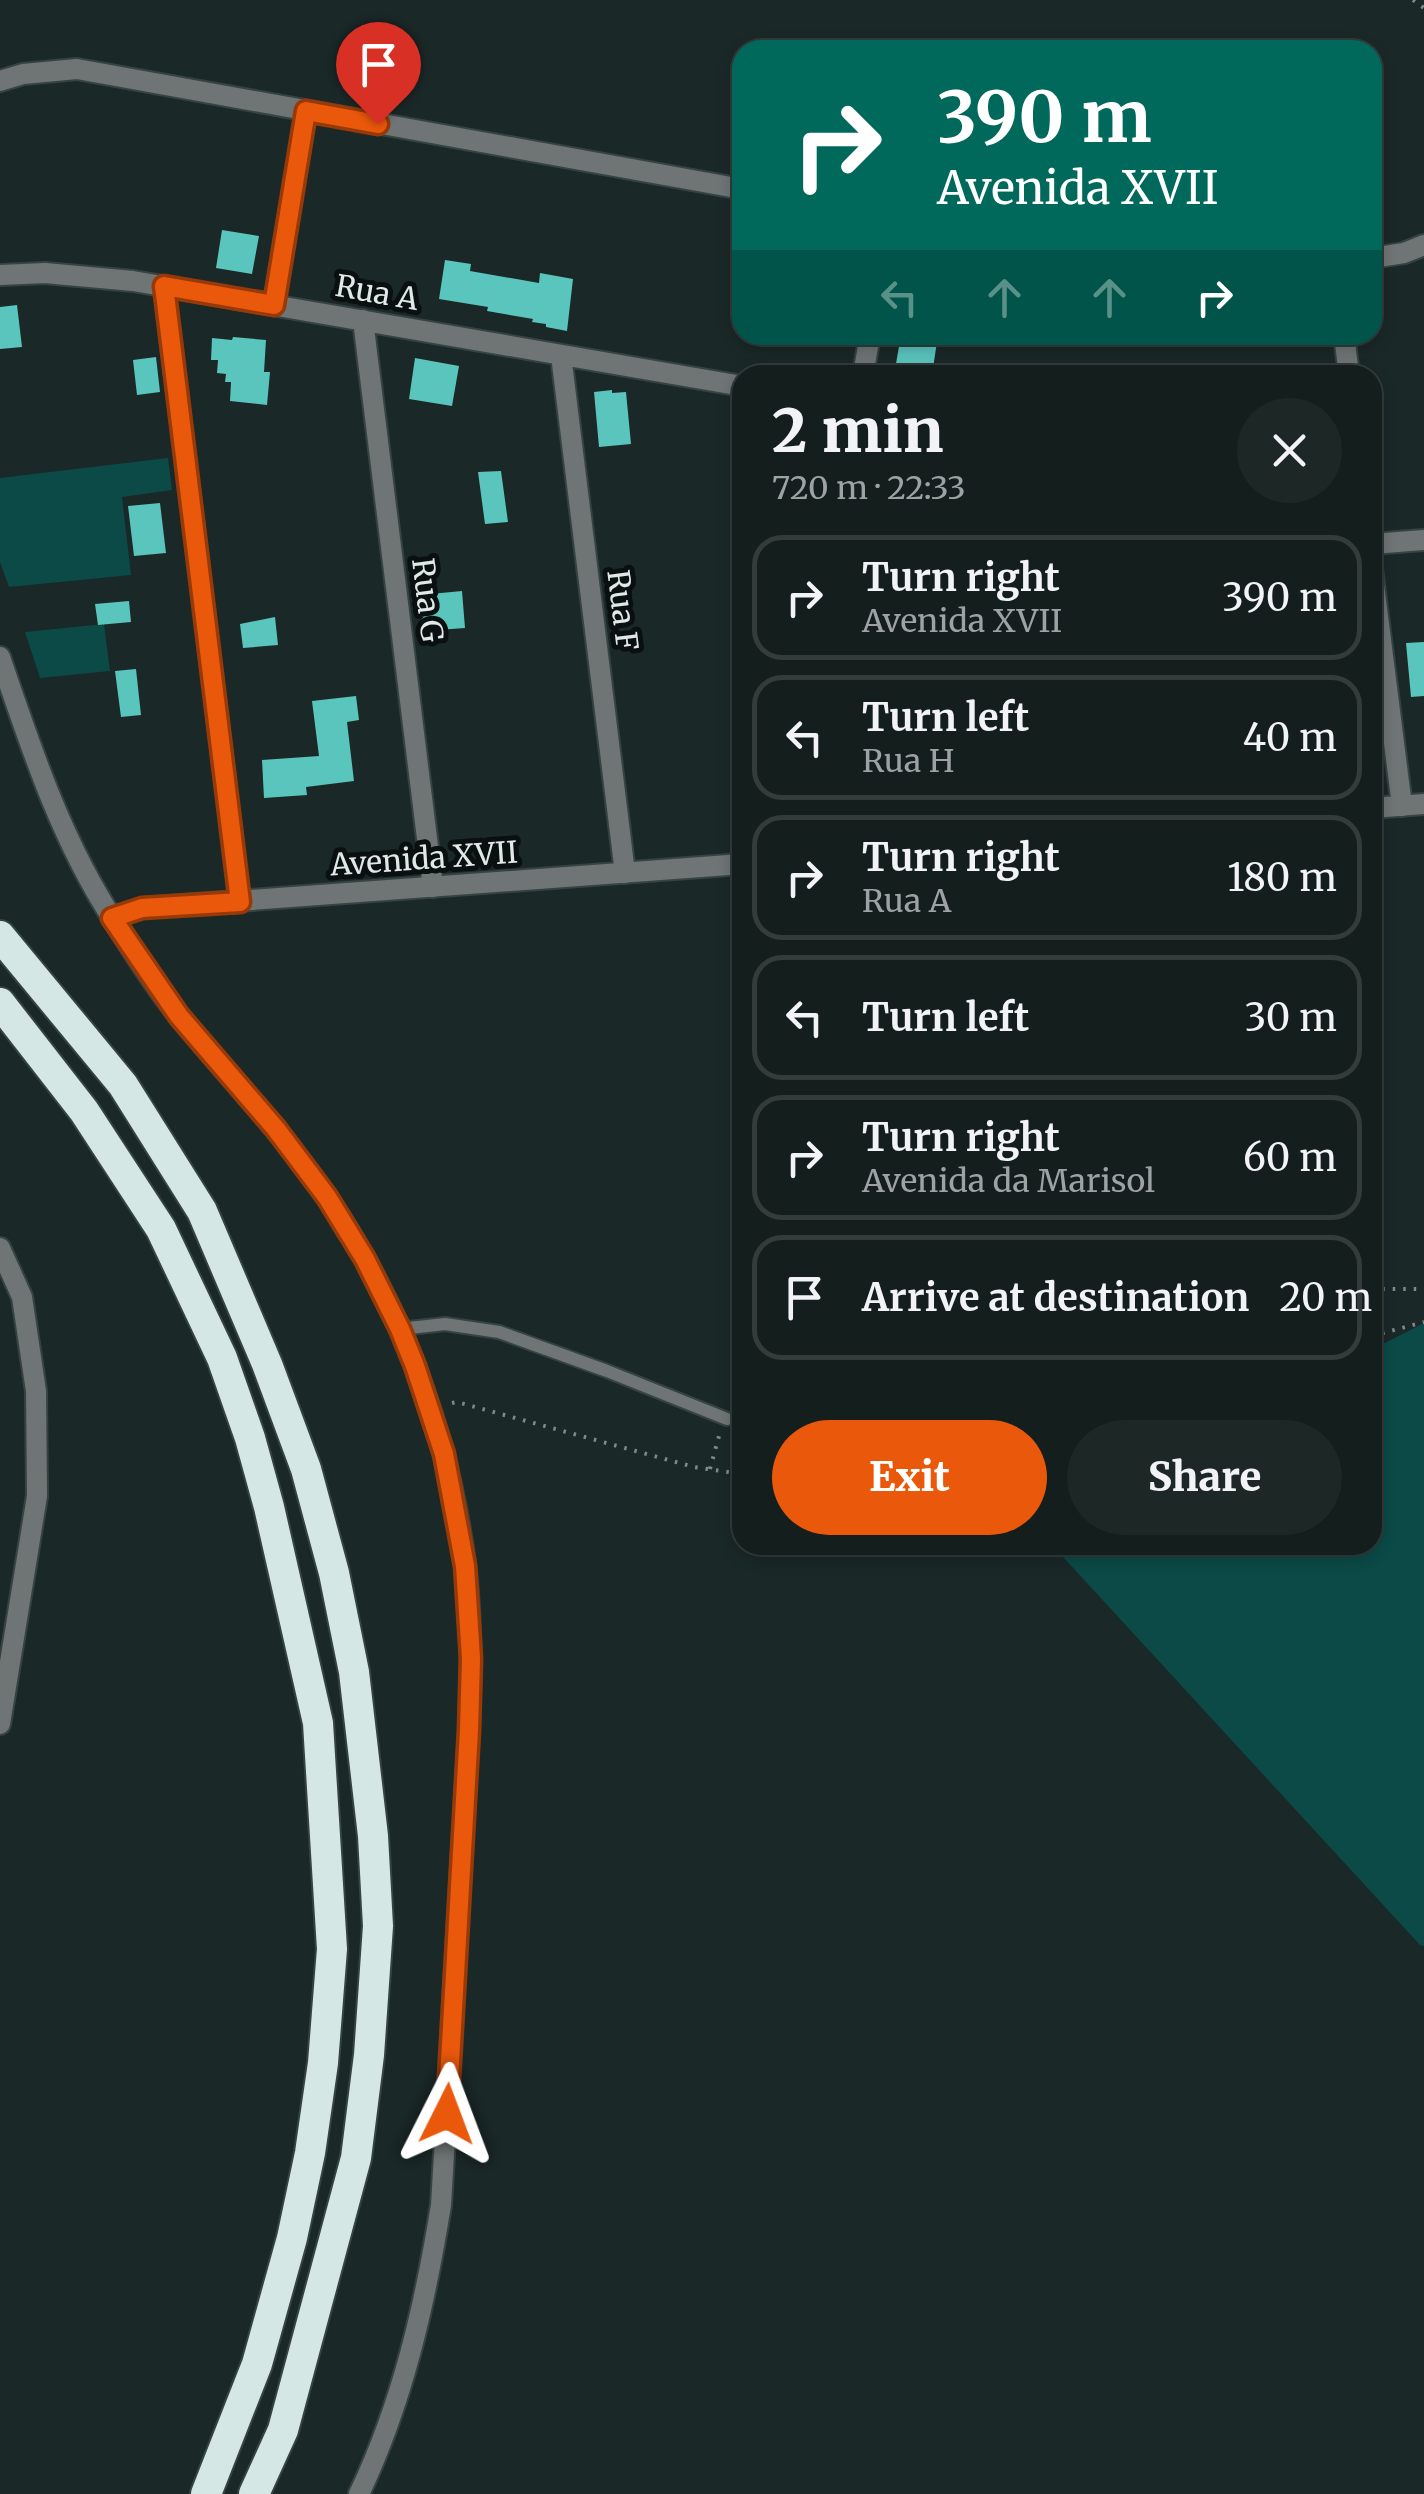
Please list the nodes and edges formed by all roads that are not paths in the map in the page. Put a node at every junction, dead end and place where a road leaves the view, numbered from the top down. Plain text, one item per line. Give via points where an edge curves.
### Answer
1 (0, 81) edge
2 (306, 111) junction
3 (732, 186) edge
4 (1424, 245) edge
5 (1382, 256) edge
6 (0, 275) edge
7 (164, 286) junction
8 (274, 305) junction
9 (363, 320) junction
10 (561, 355) junction
11 (732, 384) edge
12 (1424, 540) edge
13 (1382, 543) edge
14 (1382, 647) edge
15 (0, 657) edge
16 (1424, 804) edge
17 (1402, 806) junction
18 (1382, 807) edge
19 (732, 865) edge
20 (625, 873) junction
21 (433, 887) junction
22 (240, 902) junction
23 (112, 918) junction
24 (0, 936) edge
25 (0, 1003) edge
26 (0, 1248) edge
27 (400, 1329) junction
28 (727, 1419) dead end
29 (0, 1724) edge
30 (206, 2494) edge
31 (254, 2494) edge
32 (359, 2494) edge

1 - 2 street via 76,69
2 - 3 street
2 - 8 street
4 - 5 street
6 - 7 street, Rua A
7 - 8 street, Rua A
7 - 22 street
8 - 9 street, Rua A
9 - 10 street, Rua A
9 - 21 street, Rua G
10 - 11 street, Rua A
10 - 20 street, Rua F
12 - 13 street
14 - 17 street
15 - 23 street via 43,782
16 - 17 street
17 - 18 street
19 - 20 street, Avenida XVII
20 - 21 street, Avenida XVII
21 - 22 street, Avenida XVII
22 - 23 street, Avenida XVII via 142,908
23 - 27 street via 179,1016 327,1197
24 - 31 highway via 123,1084 202,1212 306,1469 354,1672 378,1926 367,2072 356,2158 331,2252 283,2430
25 - 30 highway via 84,1111 161,1229 222,1358 270,1507 318,1723 332,1948 323,2063 292,2238 257,2364
26 - 29 street via 22,1297 36,1391 37,1496
27 - 28 lane via 444,1324 499,1332
27 - 32 street via 444,1454 458,1520 471,1658 469,1730 440,2204 412,2349

